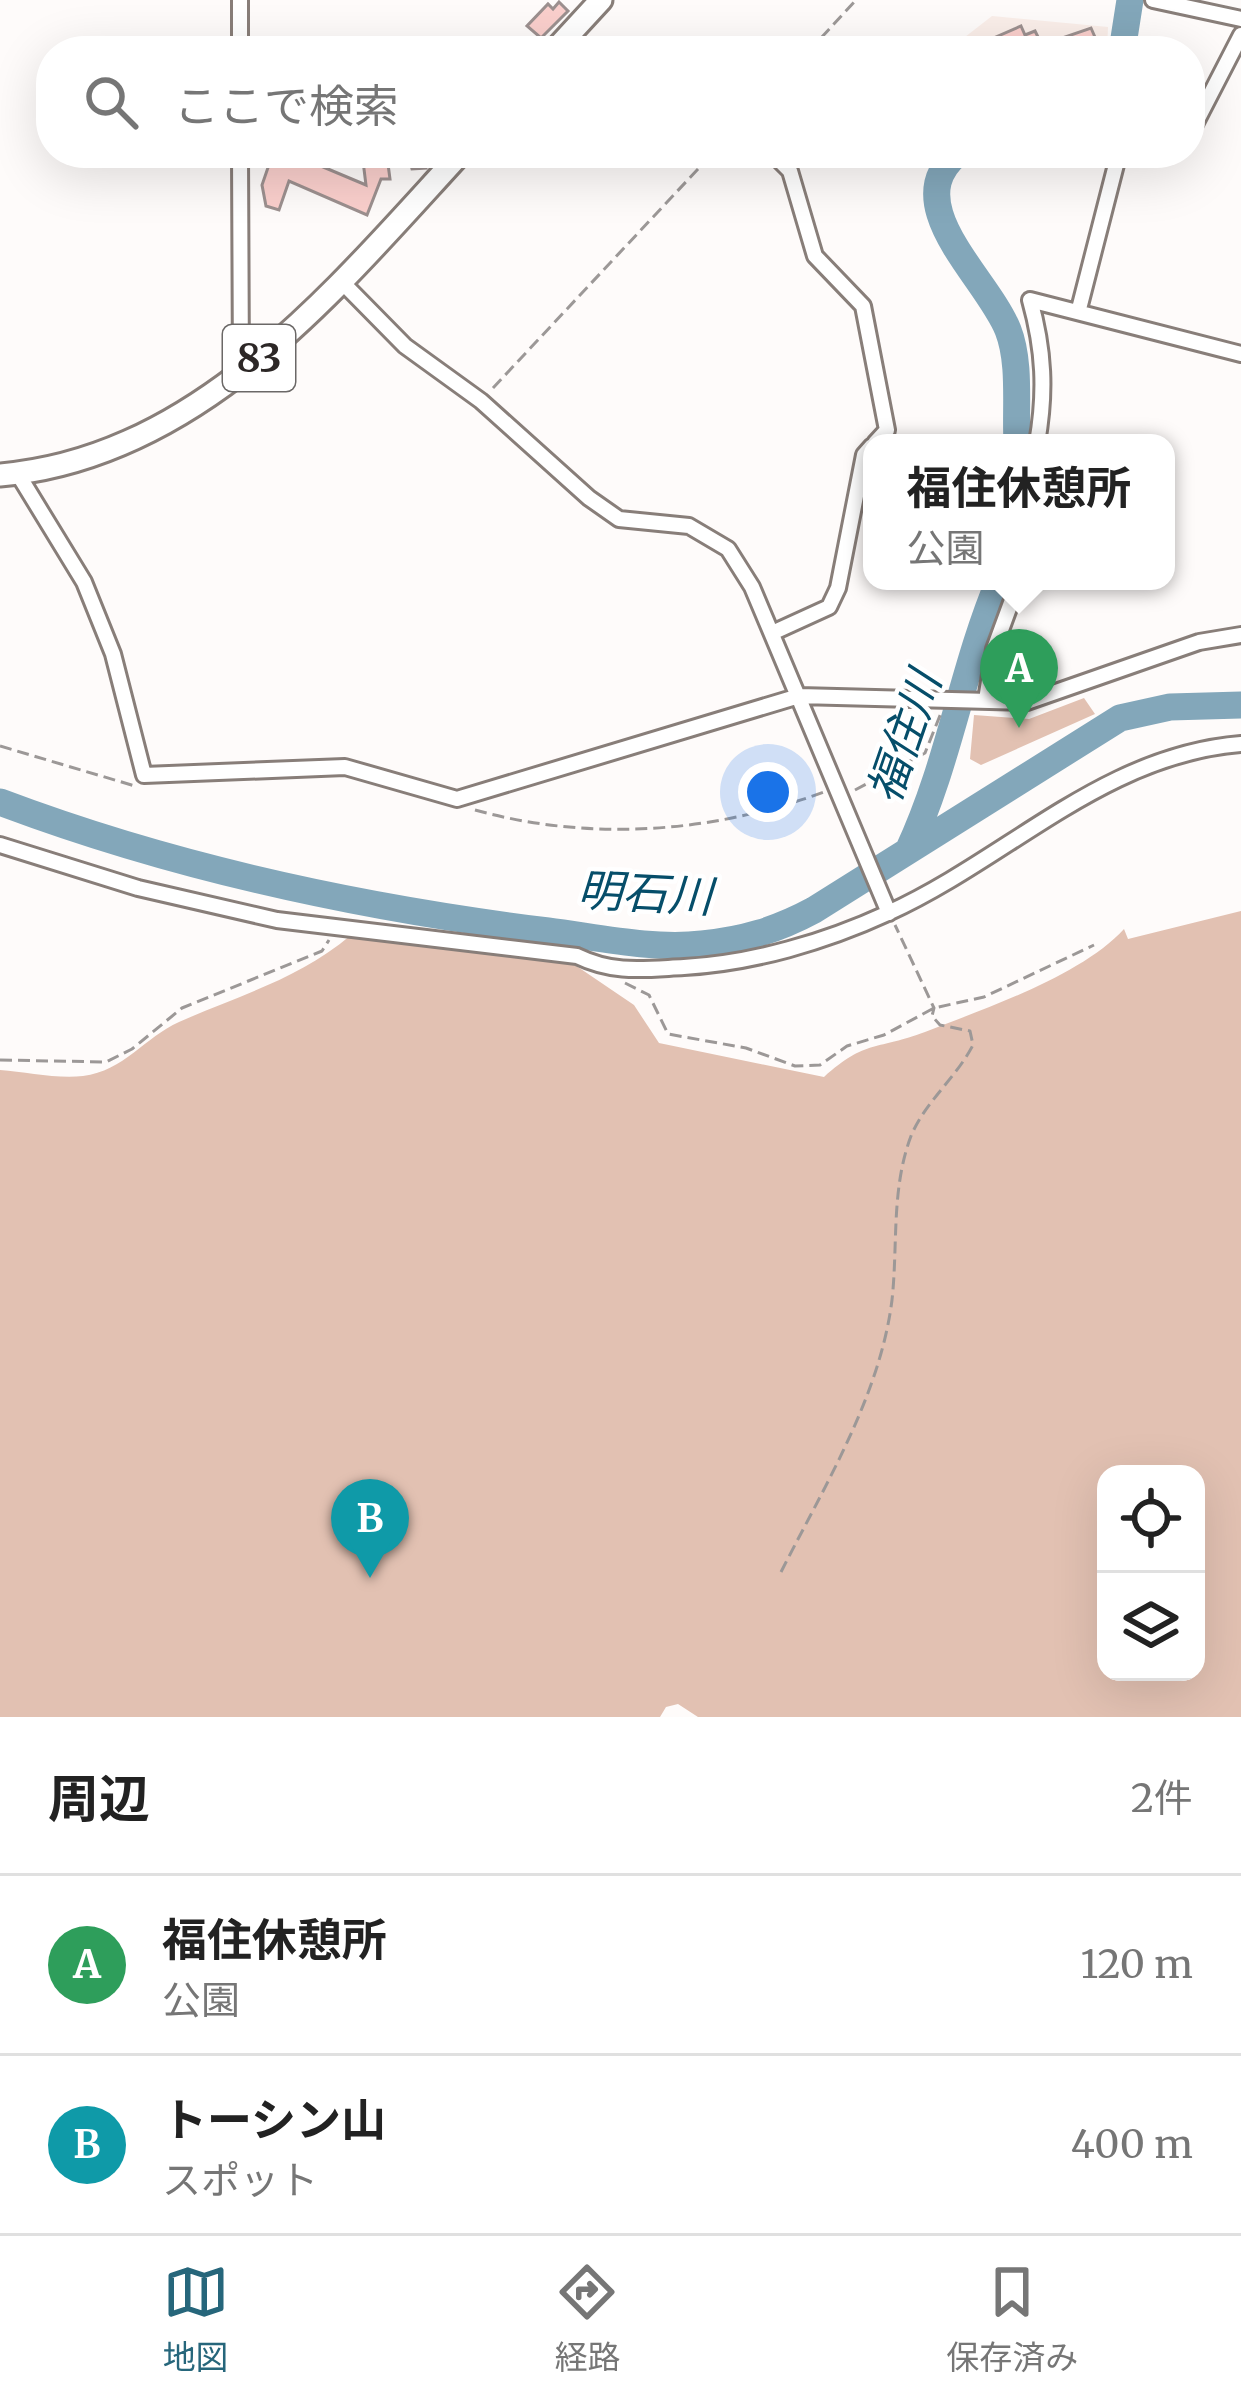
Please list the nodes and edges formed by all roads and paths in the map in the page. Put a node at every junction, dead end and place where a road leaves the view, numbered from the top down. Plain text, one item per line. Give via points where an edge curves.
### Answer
1 (241, 0) edge
2 (601, 0) edge
3 (856, 0) edge
4 (1153, 0) edge
5 (1241, 19) edge
6 (1241, 35) edge
7 (240, 36) edge
8 (568, 36) edge
9 (822, 36) edge
10 (1205, 105) edge
11 (240, 168) edge
12 (447, 168) edge
13 (699, 168) edge
14 (787, 168) edge
15 (1115, 168) edge
16 (342, 282) junction
17 (1079, 309) junction
18 (1241, 354) edge
19 (241, 374) junction
20 (481, 401) junction
21 (883, 434) edge
22 (1039, 434) edge
23 (863, 460) edge
24 (9, 475) edge
25 (1016, 590) edge
26 (772, 633) junction
27 (1241, 634) edge
28 (799, 696) junction
29 (986, 700) junction
30 (1241, 743) edge
31 (0, 844) edge
32 (889, 913) junction
33 (338, 927) junction
34 (1094, 944) dead end
35 (609, 971) junction
36 (934, 1008) junction
37 (0, 1060) edge
38 (781, 1572) dead end

1 - 7 street
2 - 8 main road
3 - 9 path
4 - 5 street
6 - 10 street
11 - 19 street
12 - 16 main road, 83
13 - 20 path
14 - 21 street via 815,256 863,306
15 - 17 street
16 - 19 main road, 83
16 - 20 street via 405,346
17 - 18 street
17 - 22 street via 1030,300 1043,364
19 - 24 main road, 83 via 147,436
20 - 26 street via 619,519 689,526 728,549
23 - 26 street via 829,608
24 - 28 street via 84,582 113,655 144,775 345,767 457,799
25 - 29 street
26 - 28 street
27 - 29 street via 1028,702
28 - 29 street
28 - 32 street
30 - 32 street via 1135,767
31 - 33 street via 138,889
32 - 35 street via 775,954
32 - 36 path
33 - 35 street via 577,956
33 - 37 path via 322,951 182,1008 106,1061
34 - 36 path via 984,997
35 - 36 path via 649,995 668,1034 795,1066 820,1065
36 - 38 path via 940,1025 970,1031 973,1046 925,1112 904,1158 880,1348 853,1427

